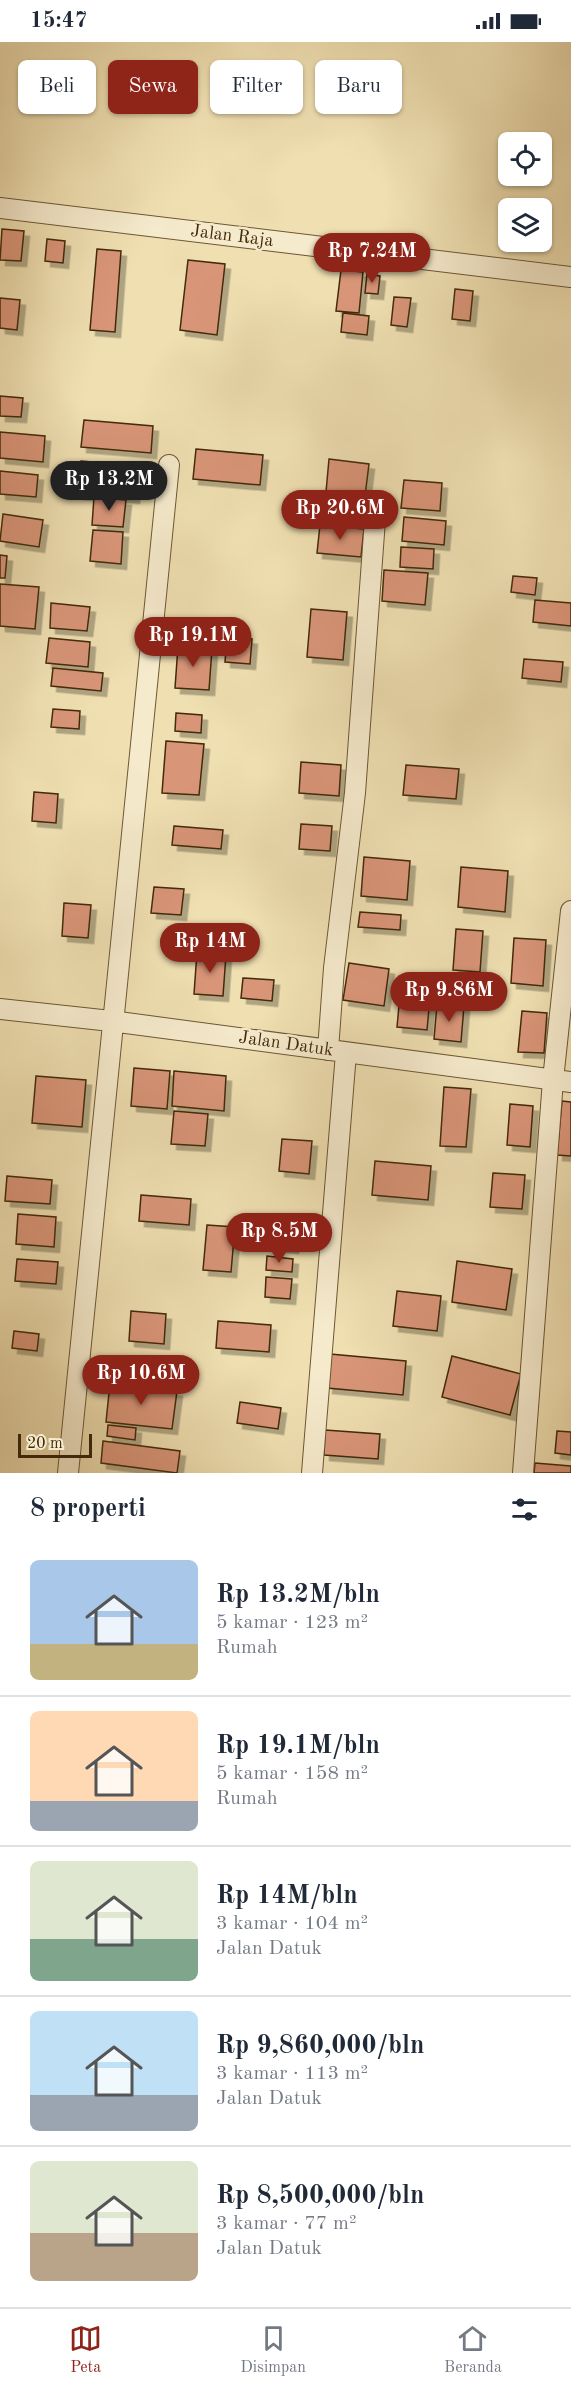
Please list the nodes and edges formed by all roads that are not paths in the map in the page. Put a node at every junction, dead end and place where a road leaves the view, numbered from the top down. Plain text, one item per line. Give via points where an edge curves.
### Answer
1 (0, 208) edge
2 (571, 278) edge
3 (169, 465) dead end
4 (376, 506) dead end
5 (571, 911) edge
6 (0, 1009) edge
7 (111, 1021) junction
8 (337, 1051) junction
9 (562, 1081) edge
10 (68, 1473) edge
11 (312, 1473) edge
12 (524, 1473) edge

1 - 2 street, Jalan Raja
3 - 7 street
4 - 8 street via 355,793 334,968
5 - 9 street
6 - 7 street, Jalan Datuk
7 - 8 street, Jalan Datuk
7 - 10 street
8 - 9 street, Jalan Datuk
8 - 11 street
9 - 12 street

